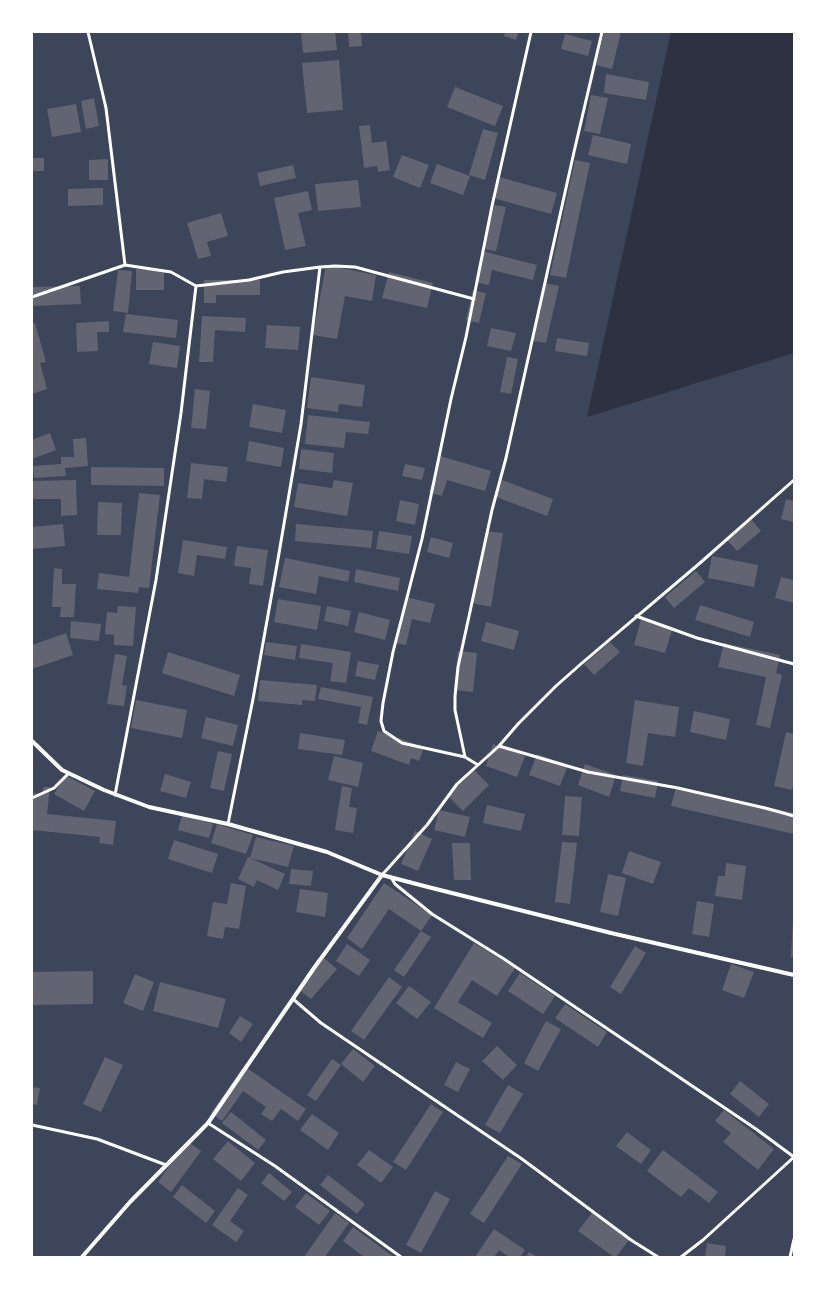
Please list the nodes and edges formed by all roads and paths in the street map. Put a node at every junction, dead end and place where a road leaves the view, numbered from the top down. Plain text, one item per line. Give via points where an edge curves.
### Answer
1 (88, 32) edge
2 (530, 32) edge
3 (602, 32) edge
4 (125, 265) junction
5 (320, 267) junction
6 (196, 286) junction
7 (32, 297) edge
8 (474, 300) junction
9 (794, 480) edge
10 (636, 616) junction
11 (794, 664) edge
12 (32, 741) edge
13 (498, 746) junction
14 (465, 756) junction
15 (478, 765) junction
16 (69, 773) junction
17 (115, 795) junction
18 (32, 798) edge
19 (794, 816) edge
20 (228, 824) junction
21 (382, 875) junction
22 (391, 877) junction
23 (794, 975) edge
24 (293, 999) junction
25 (208, 1122) junction
26 (32, 1125) edge
27 (166, 1165) junction
28 (794, 1239) edge
29 (82, 1257) edge
30 (400, 1257) edge
31 (658, 1257) edge
32 (681, 1257) edge
33 (790, 1257) edge

1 - 4 lane via 106,108
2 - 8 lane
3 - 14 lane via 458,667 455,710
4 - 6 lane via 171,272
4 - 7 lane
5 - 6 lane via 249,280
5 - 8 lane via 355,267
5 - 20 lane via 301,424 253,699
6 - 17 lane via 181,413 156,580
8 - 14 lane via 422,539 393,652 381,722 384,731 402,743
9 - 10 lane
10 - 11 lane via 697,638
10 - 13 lane via 556,686
12 - 16 street via 62,770
13 - 15 lane
13 - 19 lane via 588,772 678,788
14 - 15 lane
15 - 21 lane via 458,784 427,825
16 - 17 street
16 - 18 lane via 54,788
17 - 20 street via 149,807
20 - 21 street via 327,852
21 - 22 street
21 - 24 street
22 - 23 street via 612,933
22 - 32 lane via 395,884 432,914 504,959 794,1156
24 - 25 street
24 - 31 lane via 321,1023 522,1159
25 - 27 street
25 - 30 lane via 275,1166
26 - 27 lane via 97,1139
27 - 29 street
28 - 33 lane

